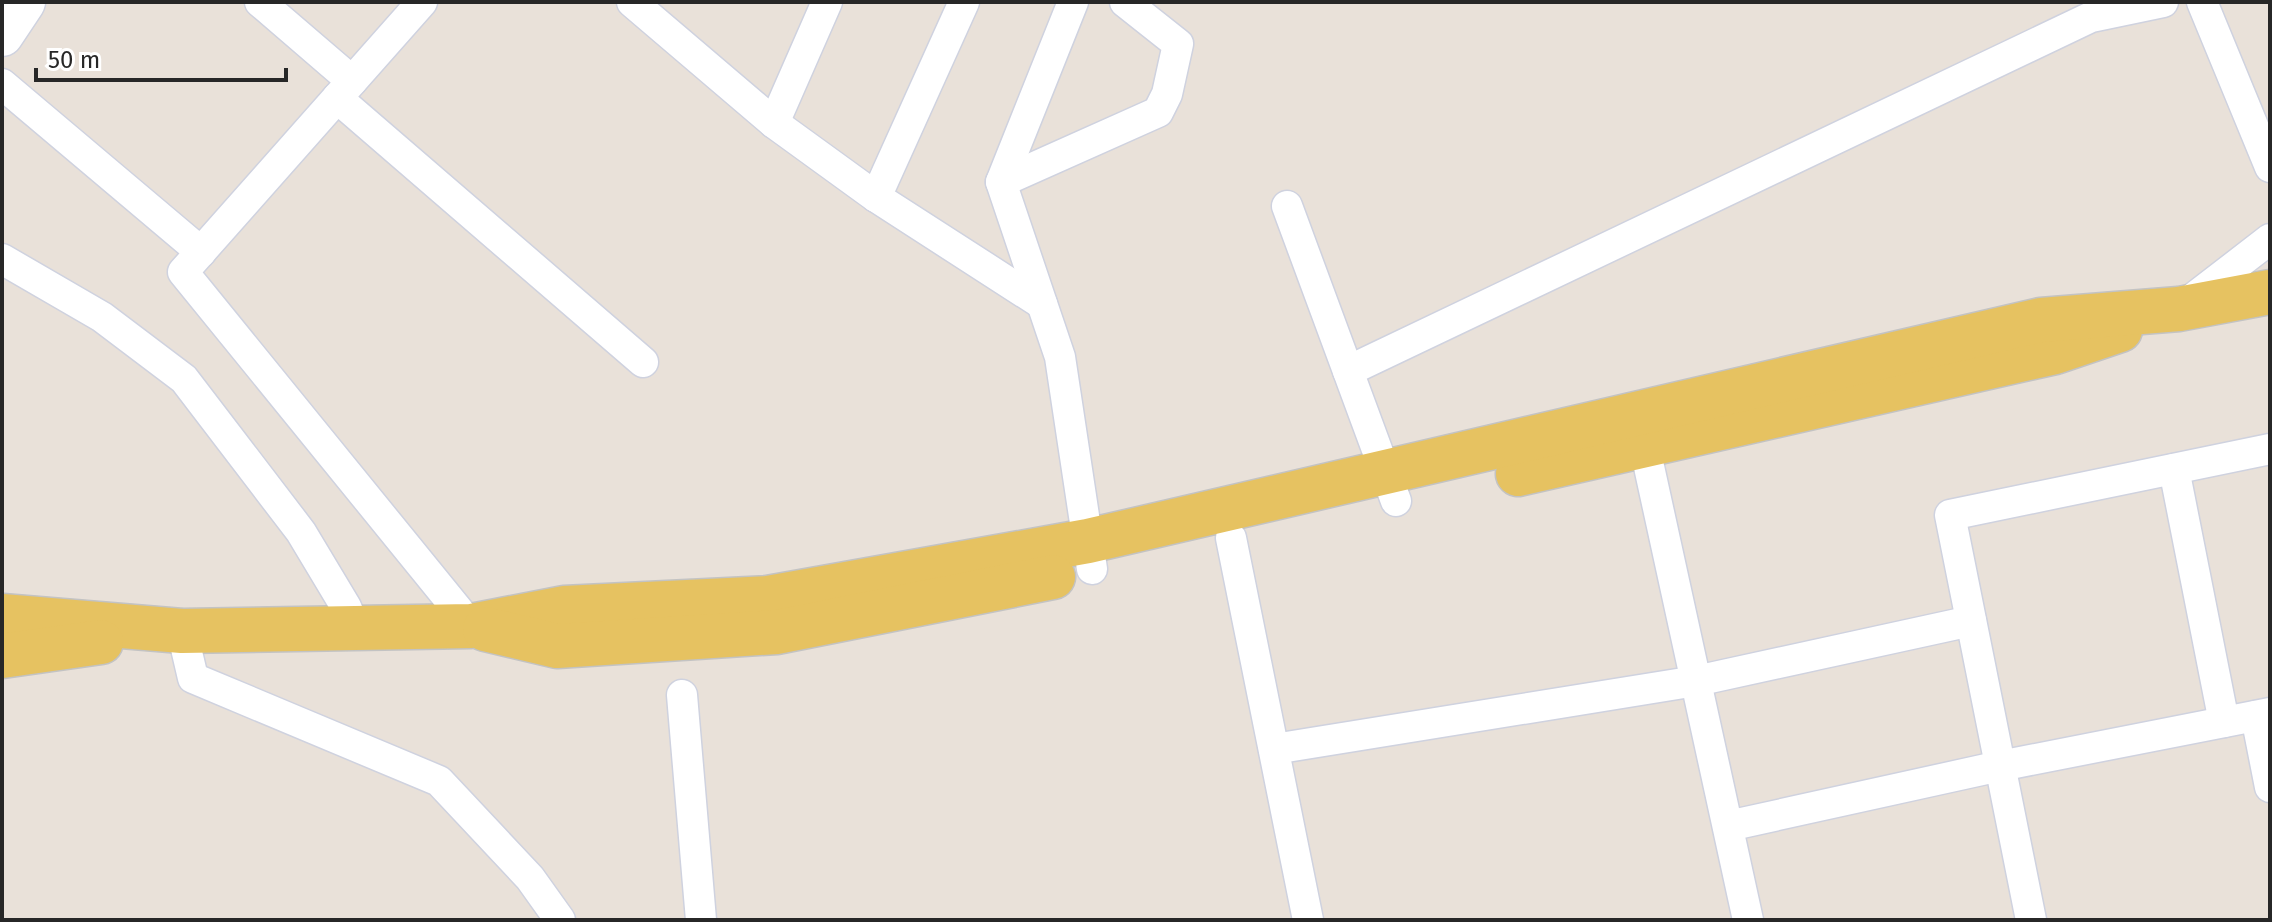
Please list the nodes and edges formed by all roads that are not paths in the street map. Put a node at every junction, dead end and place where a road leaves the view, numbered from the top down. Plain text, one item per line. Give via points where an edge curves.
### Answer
1 (24, 2) edge
2 (260, 2) edge
3 (422, 2) edge
4 (632, 2) edge
5 (827, 2) edge
6 (964, 2) edge
7 (1073, 2) edge
8 (1125, 2) edge
9 (2163, 2) edge
10 (2202, 2) edge
11 (2088, 10) edge
12 (2, 35) edge
13 (2, 84) edge
14 (344, 90) junction
15 (774, 123) junction
16 (2270, 167) edge
17 (1001, 182) junction
18 (876, 197) junction
19 (1287, 206) dead end
20 (2270, 239) edge
21 (201, 252) junction
22 (2, 259) edge
23 (2270, 292) edge
24 (1042, 304) junction
25 (2179, 309) junction
26 (643, 362) dead end
27 (1348, 371) junction
28 (1641, 430) junction
29 (2270, 449) edge
30 (2174, 469) junction
31 (1391, 487) junction
32 (1231, 538) junction
33 (1090, 555) junction
34 (2, 616) edge
35 (1971, 621) junction
36 (471, 626) junction
37 (355, 628) junction
38 (182, 631) junction
39 (2, 656) edge
40 (1696, 681) junction
41 (682, 695) dead end
42 (2263, 714) edge
43 (2224, 722) junction
44 (1274, 749) junction
45 (2000, 766) junction
46 (2270, 787) edge
47 (1728, 826) junction
48 (560, 920) edge
49 (701, 920) edge
50 (1308, 920) edge
51 (1748, 920) edge
52 (2031, 920) edge

1 - 12 main road
2 - 14 street
3 - 14 street
4 - 15 street
5 - 15 street
6 - 18 street
7 - 17 street
8 - 17 street via 1178,44 1158,112
9 - 11 street
10 - 16 street
11 - 27 street
13 - 21 street
14 - 21 street
14 - 26 street
15 - 18 street
17 - 24 street
18 - 24 street
19 - 27 street
20 - 25 street
21 - 36 street via 183,272
22 - 37 street via 102,317 184,379 301,532
23 - 25 main road
24 - 33 street via 1060,357
25 - 28 main road via 2055,352
27 - 31 street
28 - 31 main road
28 - 40 street
29 - 30 street
30 - 35 street via 1950,515
30 - 43 street
31 - 32 main road
31 - 33 main road
32 - 33 main road
32 - 44 street
33 - 36 main road via 777,632 557,646
34 - 38 main road
35 - 40 street
35 - 45 street
36 - 37 main road
37 - 38 main road
38 - 39 main road
38 - 48 street via 193,678 439,781 530,878
40 - 44 street
40 - 47 street
41 - 49 street
42 - 43 street
42 - 46 street
43 - 45 street
44 - 50 street
45 - 47 street
45 - 52 street
47 - 51 street

